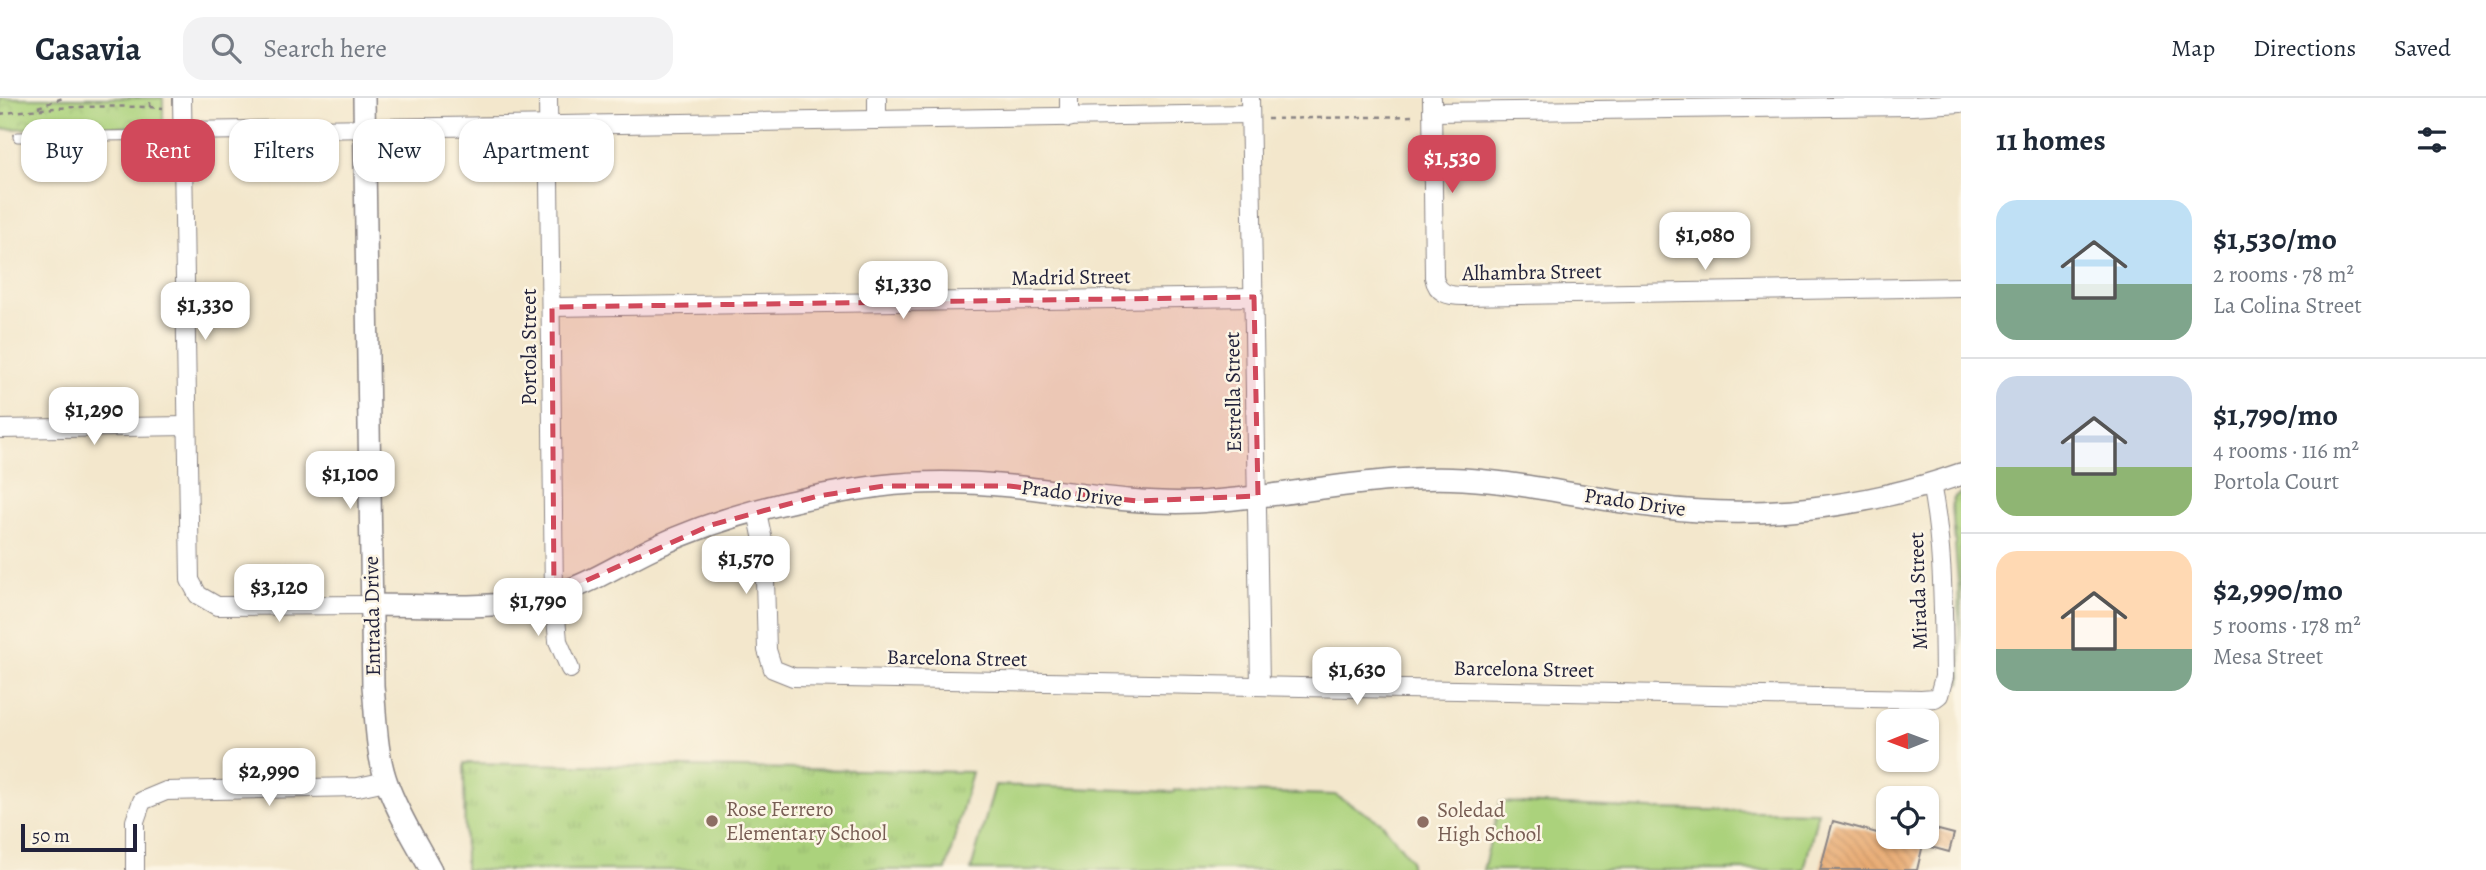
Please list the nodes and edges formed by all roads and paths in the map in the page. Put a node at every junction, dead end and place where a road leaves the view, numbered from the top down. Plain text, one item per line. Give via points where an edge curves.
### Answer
1 (63, 98) edge
2 (150, 98) edge
3 (182, 98) edge
4 (363, 98) edge
5 (548, 98) edge
6 (877, 98) edge
7 (1069, 98) edge
8 (1854, 102) edge
9 (1961, 103) edge
10 (1642, 104) edge
11 (150, 107) junction
12 (35, 108) junction
13 (163, 108) dead end
14 (1427, 109) edge
15 (1256, 110) edge
16 (0, 114) edge
17 (1069, 118) junction
18 (183, 119) edge
19 (364, 119) edge
20 (549, 119) edge
21 (877, 120) junction
22 (614, 123) edge
23 (353, 128) edge
24 (215, 132) edge
25 (121, 135) edge
26 (18, 137) dead end
27 (184, 182) edge
28 (365, 182) edge
29 (550, 182) edge
30 (1961, 287) edge
31 (1254, 296) junction
32 (552, 307) junction
33 (187, 426) junction
34 (0, 429) edge
35 (1961, 474) edge
36 (1931, 484) junction
37 (1258, 496) junction
38 (757, 512) junction
39 (554, 595) junction
40 (372, 605) junction
41 (569, 669) dead end
42 (1260, 686) junction
43 (1939, 695) joint
44 (386, 781) junction
45 (135, 870) edge
46 (431, 870) edge

1 - 12 path
2 - 11 path
3 - 18 street
4 - 19 street, Entrada Drive
5 - 20 street, Portola Street
6 - 21 street
7 - 17 street
8 - 9 street
8 - 10 street
10 - 14 street
11 - 12 path
11 - 13 path
12 - 16 path
14 - 15 path
14 - 30 street, Alhambra Street via 1434,277 1436,287 1449,295
15 - 17 street
15 - 31 street, Estrella Street
17 - 21 street
21 - 22 street
23 - 24 street
25 - 26 lane
27 - 33 street
28 - 40 street, Entrada Drive
29 - 32 street, Portola Street
31 - 32 street, Madrid Street
31 - 37 street, Estrella Street
32 - 39 street, Portola Street
33 - 34 street
33 - 40 street, Prado Drive via 190,580 198,594 217,606
35 - 36 street, Prado Drive
36 - 37 street, Prado Drive via 1830,506 1747,512 1658,508 1462,479 1392,479
36 - 43 street, Mirada Street via 1942,564 1944,677
37 - 38 street, Prado Drive via 1137,501 943,483 818,496
37 - 42 street, Estrella Street
38 - 39 street, Prado Drive via 710,525
38 - 42 street, Barcelona Street via 764,545 767,650 773,669 793,677
39 - 40 street, Prado Drive via 509,605
39 - 41 street, Portola Street via 558,641
40 - 44 street, Entrada Drive via 373,687
42 - 43 street, Barcelona Street via 1850,699
44 - 45 street via 358,787 166,791 142,801 135,821
44 - 46 street, Entrada Drive

